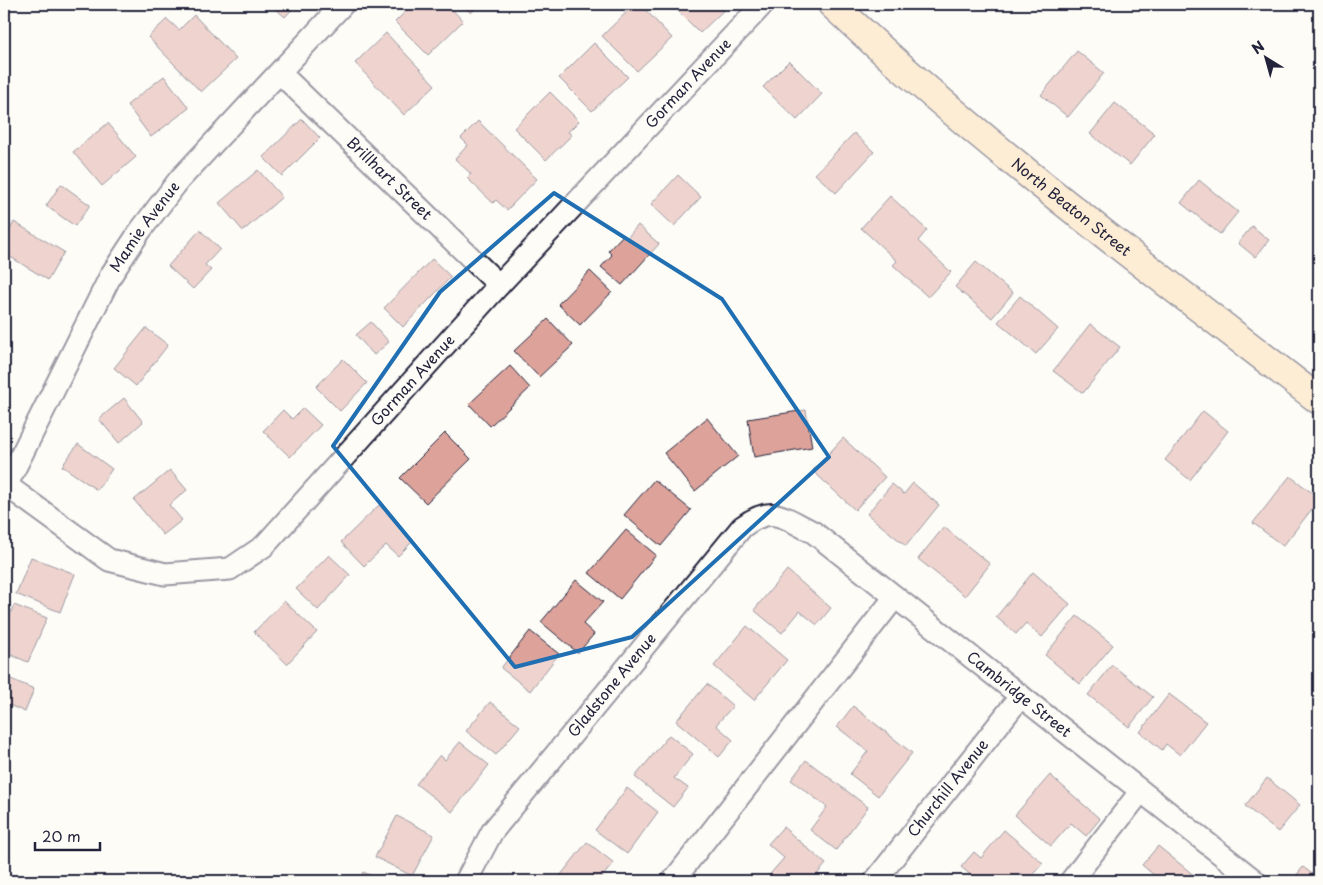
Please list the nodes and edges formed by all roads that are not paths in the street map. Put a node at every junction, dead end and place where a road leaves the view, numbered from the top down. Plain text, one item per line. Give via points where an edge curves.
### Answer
1 (343, 4) edge
2 (763, 4) edge
3 (832, 4) edge
4 (280, 73) junction
5 (499, 285) junction
6 (1319, 400) edge
7 (5, 487) edge
8 (778, 515) joint
9 (895, 597) junction
10 (1020, 696) junction
11 (1141, 791) junction
12 (466, 881) edge
13 (673, 881) edge
14 (875, 881) edge
15 (1071, 881) edge
16 (1255, 881) edge

1 - 4 street, Mamie Avenue
2 - 5 street, Gorman Avenue
3 - 6 main road, North Beaton Street via 911,76 1071,207
4 - 5 street, Brillhart Street
4 - 7 street, Mamie Avenue via 179,180 140,231 112,275
5 - 7 street, Gorman Avenue via 264,546 230,569 165,574 109,560
8 - 9 street, Cambridge Street via 813,532
8 - 12 street, Gladstone Avenue via 756,516 742,527 492,832
9 - 10 street, Cambridge Street
9 - 13 street
10 - 11 street, Cambridge Street
10 - 14 street, Churchill Avenue
11 - 15 street
11 - 16 street, Cambridge Street

